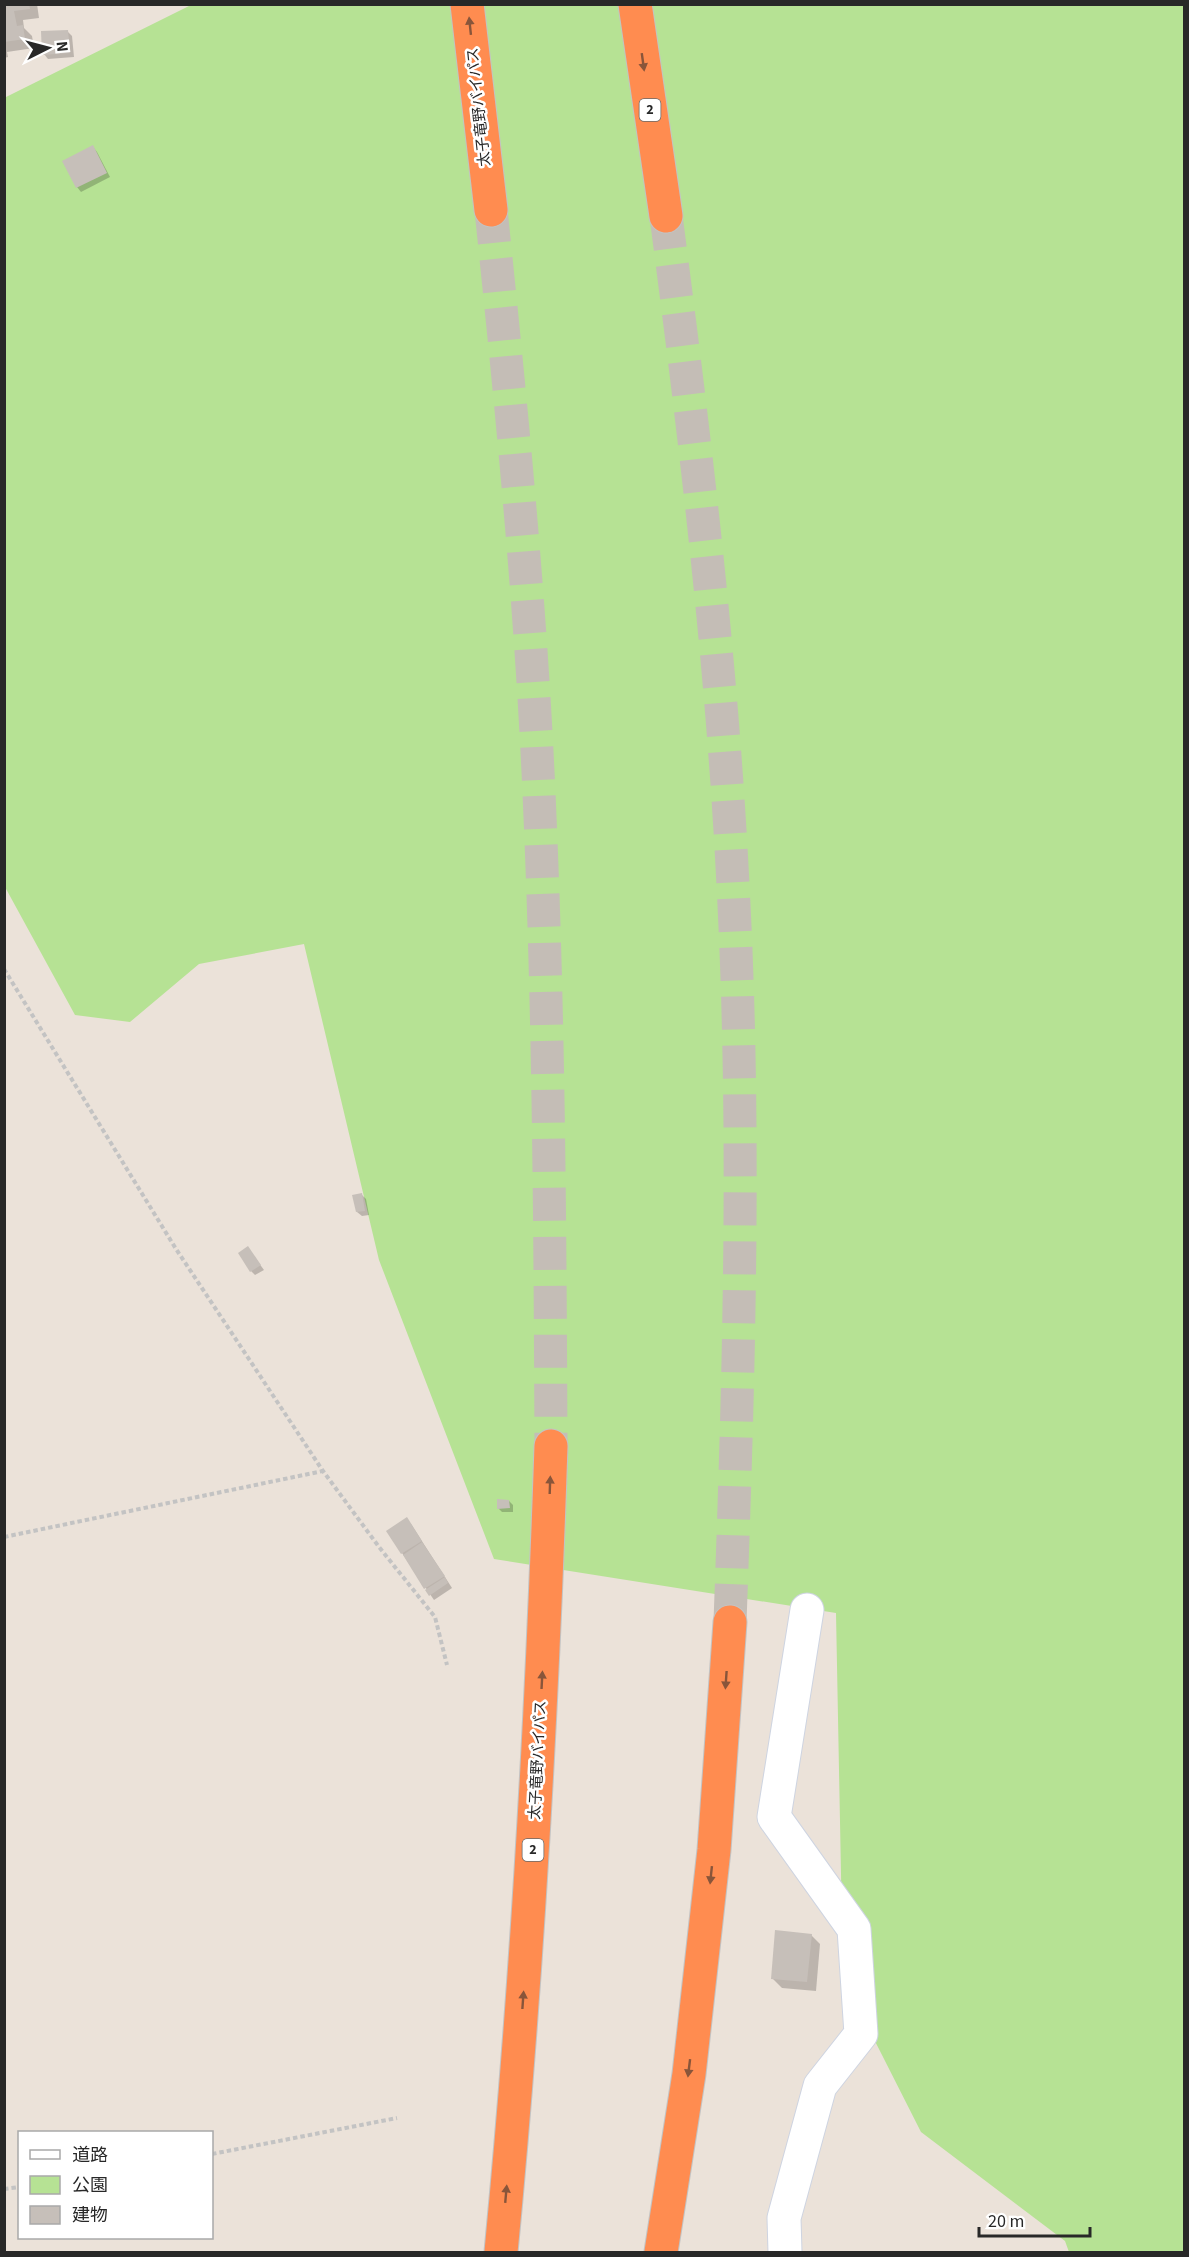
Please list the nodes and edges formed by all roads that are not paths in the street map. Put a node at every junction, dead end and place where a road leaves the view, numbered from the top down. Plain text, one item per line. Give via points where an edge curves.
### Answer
1 (468, 4) edge
2 (635, 4) edge
3 (490, 210) tunnel mouth
4 (666, 216) tunnel mouth
5 (551, 1446) tunnel mouth
6 (807, 1610) dead end
7 (730, 1622) tunnel mouth
8 (501, 2253) edge
9 (661, 2253) edge
10 (785, 2253) edge

3 -> 1 highway, 太子竜野バイパス
2 -> 4 highway, 2
8 -> 5 highway, 太子竜野バイパス / 2 via 535,1815
6 - 10 street via 774,1817 854,1929 861,2034 819,2086 784,2218
7 -> 9 highway via 711,1873 689,2074

